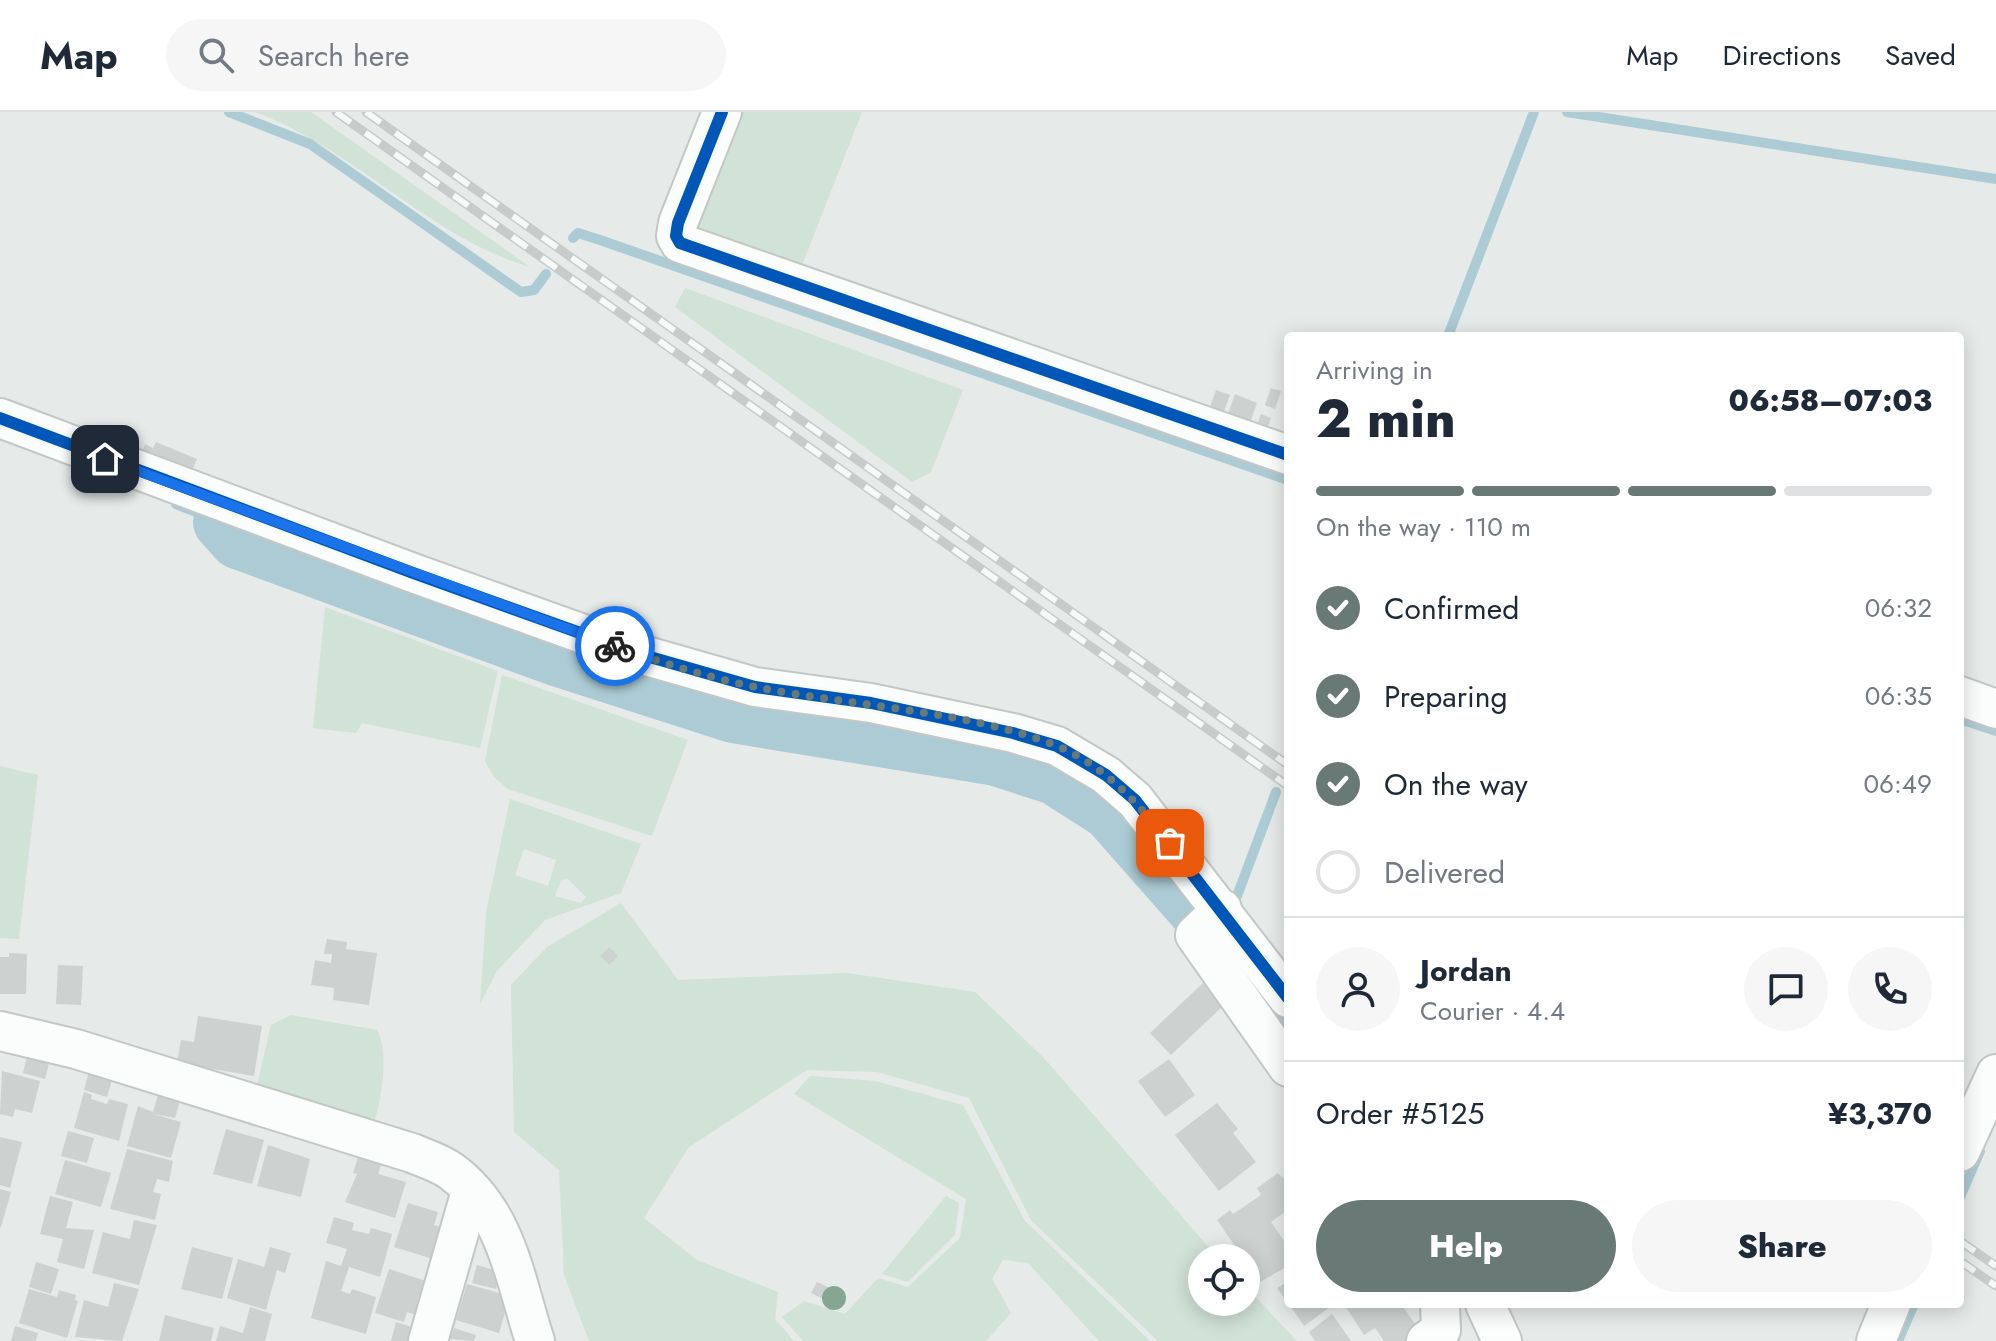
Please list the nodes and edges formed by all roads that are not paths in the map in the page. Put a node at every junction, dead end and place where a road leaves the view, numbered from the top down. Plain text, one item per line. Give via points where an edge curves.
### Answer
1 (722, 112) edge
2 (0, 418) edge
3 (1284, 454) edge
4 (1964, 697) edge
5 (1996, 709) edge
6 (1211, 918) junction
7 (1284, 994) edge
8 (0, 1031) edge
9 (1284, 1061) edge
10 (1996, 1074) edge
11 (1964, 1143) edge
12 (471, 1191) junction
13 (1440, 1308) edge
14 (1487, 1308) edge
15 (1889, 1308) edge
16 (428, 1341) edge
17 (535, 1341) edge
18 (1426, 1341) edge
19 (1502, 1341) edge
20 (1876, 1341) edge

1 - 3 street via 678,223 680,243
2 - 6 street via 636,653 755,687 871,703 1057,746 1106,775 1135,800
4 - 5 street
6 - 7 street
6 - 9 street via 1195,935
8 - 12 street via 76,1049 412,1153 451,1170
10 - 11 street
12 - 16 street
12 - 17 street via 490,1213 514,1262
13 - 18 street via 1441,1330
14 - 19 street
15 - 20 street

